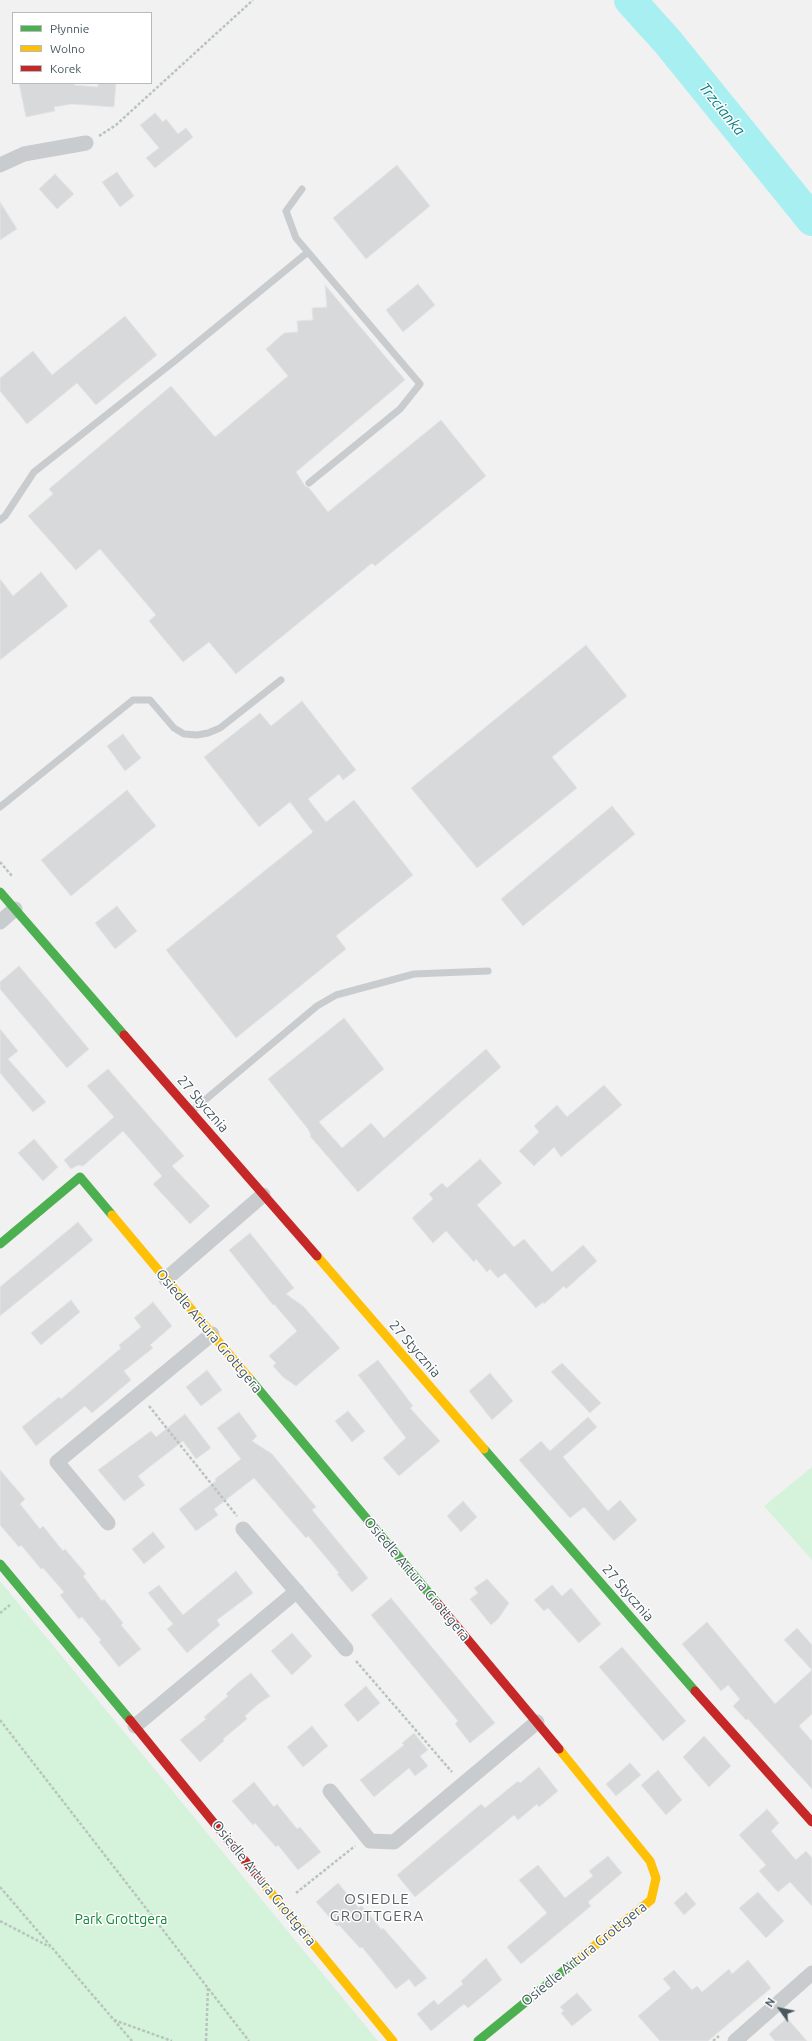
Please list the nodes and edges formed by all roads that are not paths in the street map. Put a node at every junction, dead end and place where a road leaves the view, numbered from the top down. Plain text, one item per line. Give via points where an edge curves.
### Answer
1 (86, 143) road end
2 (0, 165) edge
3 (302, 189) dead end
4 (308, 252) junction
5 (309, 483) dead end
6 (0, 520) edge
7 (281, 680) dead end
8 (0, 807) edge
9 (0, 892) edge
10 (15, 909) junction
11 (0, 922) edge
12 (488, 971) dead end
13 (191, 1111) junction
14 (263, 1195) junction
15 (0, 1244) edge
16 (166, 1279) junction
17 (212, 1334) junction
18 (108, 1523) dead end
19 (243, 1529) road end
20 (0, 1564) edge
21 (297, 1591) junction
22 (346, 1650) road end
23 (537, 1722) junction
24 (135, 1726) junction
25 (330, 1791) dead end
26 (812, 1822) edge
27 (812, 1973) edge
28 (393, 2041) edge
29 (478, 2041) edge
30 (735, 2041) edge

1 - 2 street via 24,154
3 - 4 lane via 286,211 296,238
4 - 5 lane via 420,384 400,409
4 - 6 lane via 34,472
7 - 8 lane via 220,728 208,733 184,734 174,728 150,700 134,700
9 - 10 street, 27 Stycznia
10 - 11 street
10 - 13 street, 27 Stycznia
12 - 13 lane via 414,974 336,995 317,1006
13 - 14 street, 27 Stycznia
14 - 16 street
14 - 26 street, 27 Stycznia via 742,1746
15 - 16 street, Osiedle Artura Grottgera via 80,1177
16 - 17 street, Osiedle Artura Grottgera
17 - 18 street via 57,1462
17 - 23 street, Osiedle Artura Grottgera
19 - 21 street
20 - 24 street, Osiedle Artura Grottgera
21 - 22 street
21 - 24 street
23 - 25 street via 394,1842 370,1841
23 - 29 street, Osiedle Artura Grottgera via 650,1861 656,1878 651,1900
24 - 28 street, Osiedle Artura Grottgera
27 - 30 street

